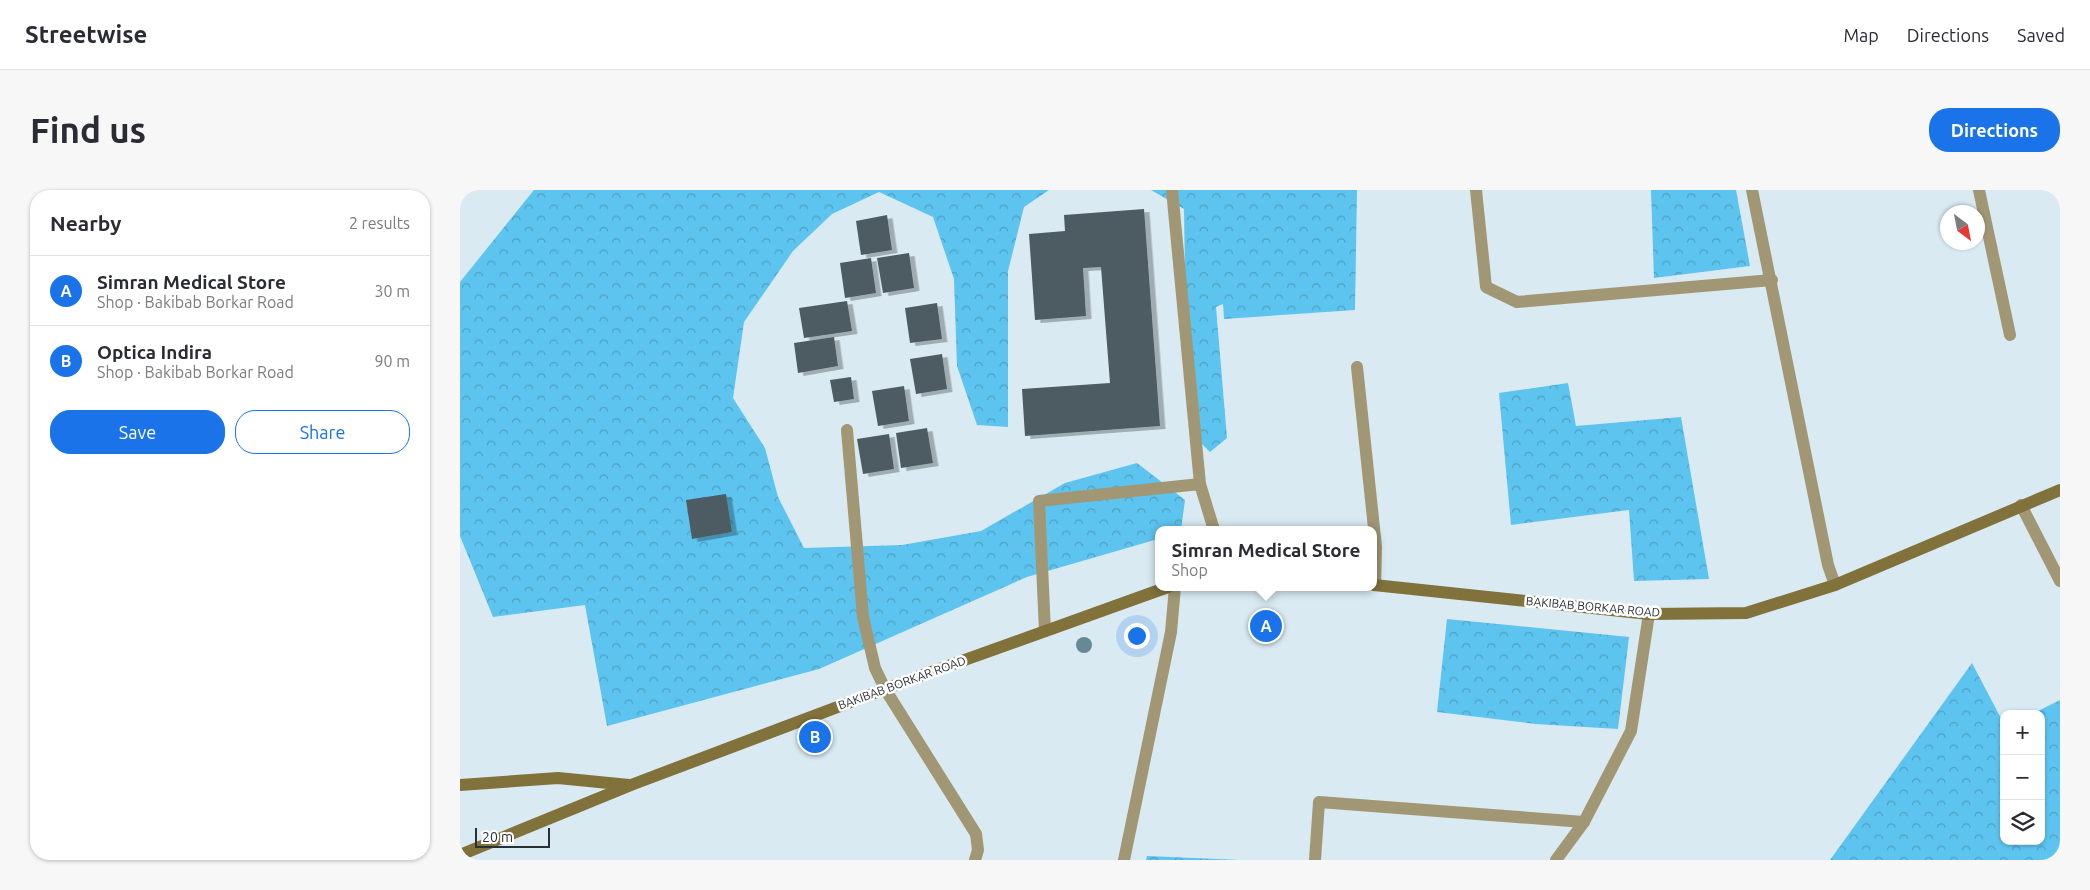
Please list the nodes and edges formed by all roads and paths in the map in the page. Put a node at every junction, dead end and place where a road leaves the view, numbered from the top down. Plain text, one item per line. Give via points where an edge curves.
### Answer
1 (1172, 190) edge
2 (1476, 190) edge
3 (1752, 190) edge
4 (1978, 190) edge
5 (1772, 280) junction
6 (2010, 335) dead end
7 (1357, 367) dead end
8 (847, 430) dead end
9 (1200, 484) junction
10 (2060, 490) edge
11 (2021, 505) junction
12 (1213, 526) edge
13 (1374, 526) edge
14 (2060, 581) edge
15 (1377, 585) edge
16 (1835, 585) junction
17 (1157, 591) edge
18 (1175, 591) edge
19 (1649, 614) junction
20 (1046, 630) junction
21 (885, 689) junction
22 (460, 785) edge
23 (631, 786) junction
24 (1584, 822) junction
25 (460, 855) edge
26 (975, 860) edge
27 (1124, 860) edge
28 (1315, 860) edge
29 (1556, 860) edge

1 - 9 street
2 - 5 street via 1486,287 1518,302
3 - 5 street
4 - 6 street
5 - 16 street via 1828,565
7 - 13 street
8 - 21 street via 863,617 875,668
9 - 12 street
9 - 20 street via 1039,501
10 - 11 street, BAKIBAB BORKAR ROAD
11 - 14 street
11 - 16 street, BAKIBAB BORKAR ROAD
15 - 19 street, BAKIBAB BORKAR ROAD
16 - 19 street, BAKIBAB BORKAR ROAD via 1746,613
17 - 20 street, BAKIBAB BORKAR ROAD
18 - 27 street via 1171,632
19 - 24 street via 1631,731
20 - 21 street, BAKIBAB BORKAR ROAD
21 - 23 street, BAKIBAB BORKAR ROAD
21 - 26 street via 976,834 978,850
22 - 23 street, BAKIBAB BORKAR ROAD via 558,778
23 - 25 street
24 - 28 street via 1320,802
24 - 29 street

